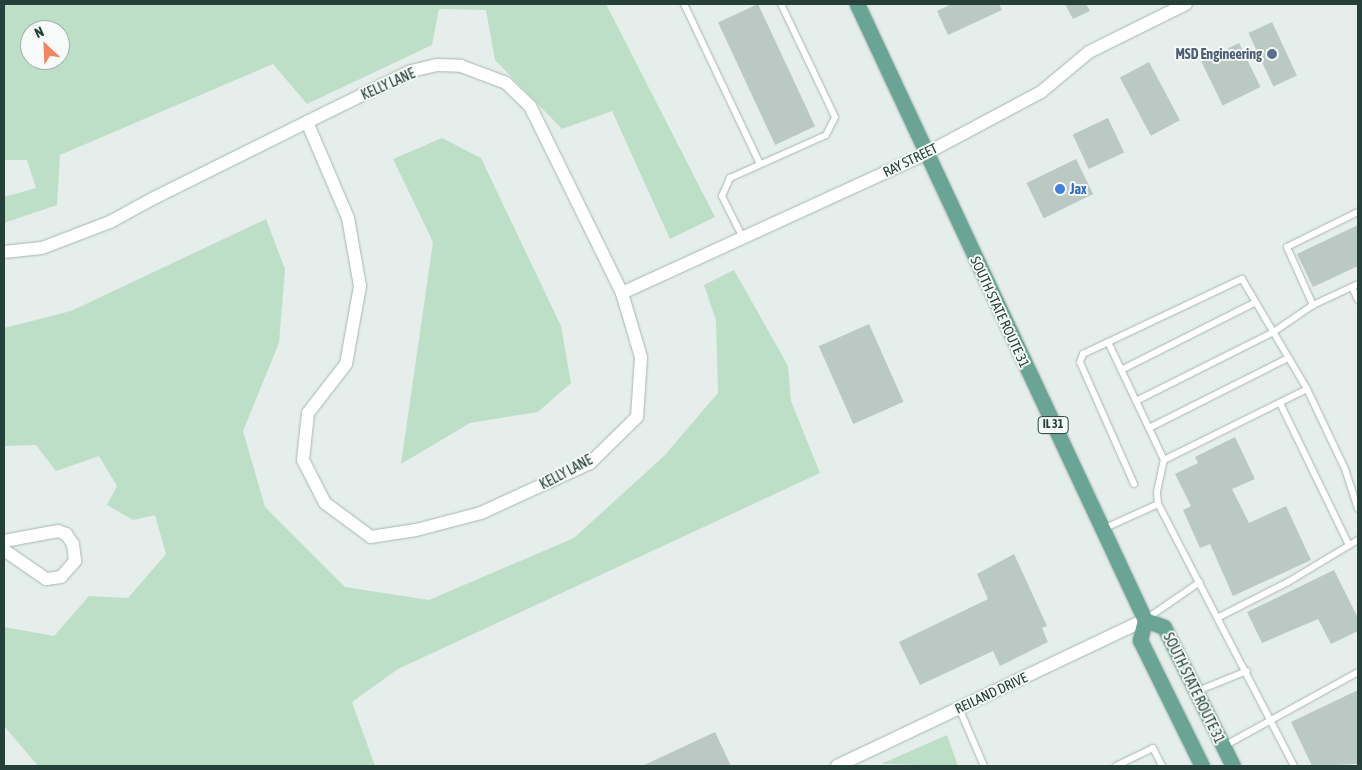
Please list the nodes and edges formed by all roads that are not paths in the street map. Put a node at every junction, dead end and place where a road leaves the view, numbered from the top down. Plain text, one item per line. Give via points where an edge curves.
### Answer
1 (684, 4) edge
2 (781, 4) edge
3 (857, 4) edge
4 (1186, 4) edge
5 (307, 122) junction
6 (925, 154) junction
7 (760, 164) junction
8 (1358, 212) edge
9 (743, 238) junction
10 (4, 252) edge
11 (1355, 285) edge
12 (622, 293) junction
13 (1358, 300) edge
14 (1254, 303) junction
15 (1313, 305) junction
16 (1272, 333) junction
17 (1108, 342) junction
18 (1288, 358) junction
19 (1122, 370) junction
20 (1307, 388) junction
21 (1136, 401) junction
22 (1280, 403) junction
23 (1149, 428) junction
24 (1164, 460) junction
25 (1134, 484) dead end
26 (1158, 504) junction
27 (1358, 509) edge
28 (1103, 529) junction
29 (1358, 540) edge
30 (4, 541) edge
31 (1349, 545) junction
32 (4, 550) edge
33 (1200, 582) junction
34 (1219, 617) junction
35 (1146, 620) junction
36 (1247, 671) junction
37 (1358, 672) edge
38 (1195, 692) junction
39 (959, 708) junction
40 (1272, 718) junction
41 (1223, 747) junction
42 (837, 766) edge
43 (984, 766) edge
44 (1116, 766) edge
45 (1162, 766) edge
46 (1202, 766) edge
47 (1233, 766) edge
48 (1294, 766) edge

1 - 7 lane
2 - 7 lane via 835,118 826,135
3 - 6 main road, SOUTH STATE ROUTE 31 / IL 31
4 - 6 street, RAY STREET via 1089,52 1041,92
5 - 10 street, KELLY LANE via 66,241 42,248
5 - 12 street, KELLY LANE via 412,71 437,65 468,68 506,83 530,106
5 - 12 street, KELLY LANE via 348,218 360,286 346,364 308,413 302,460 325,503 371,537 416,530 481,513 590,463 637,417 641,357
6 - 9 street, RAY STREET
6 - 28 main road, SOUTH STATE ROUTE 31 / IL 31
7 - 9 lane via 730,178 722,196
8 - 15 lane via 1287,246
9 - 12 street, RAY STREET
11 - 13 lane
11 - 15 lane
14 - 16 lane
14 - 17 lane via 1242,279
14 - 19 lane
15 - 16 lane
16 - 18 lane
16 - 21 lane
17 - 19 lane
17 - 25 lane via 1083,354 1080,362
18 - 20 lane
18 - 23 lane
19 - 21 lane
20 - 22 lane
20 - 27 lane via 1345,469
21 - 23 lane
22 - 24 lane
22 - 31 lane
23 - 24 lane
24 - 26 lane via 1157,492
26 - 28 lane
26 - 33 lane
28 - 35 main road, SOUTH STATE ROUTE 31 / IL 31
29 - 31 lane
30 - 32 street via 58,531 73,544 75,561 61,576 46,579
31 - 34 lane via 1288,582
33 - 34 lane
33 - 35 lane
34 - 36 lane
35 - 38 main road, SOUTH STATE ROUTE 31 via 1164,627
35 - 39 street, REILAND DRIVE
35 - 46 main road, SOUTH STATE ROUTE 31 via 1140,640
36 - 38 lane
36 - 40 lane
37 - 40 lane
38 - 41 main road, SOUTH STATE ROUTE 31
39 - 42 street, REILAND DRIVE
39 - 43 lane
40 - 41 lane
40 - 48 lane
41 - 47 main road, SOUTH STATE ROUTE 31
44 - 45 lane via 1153,748

